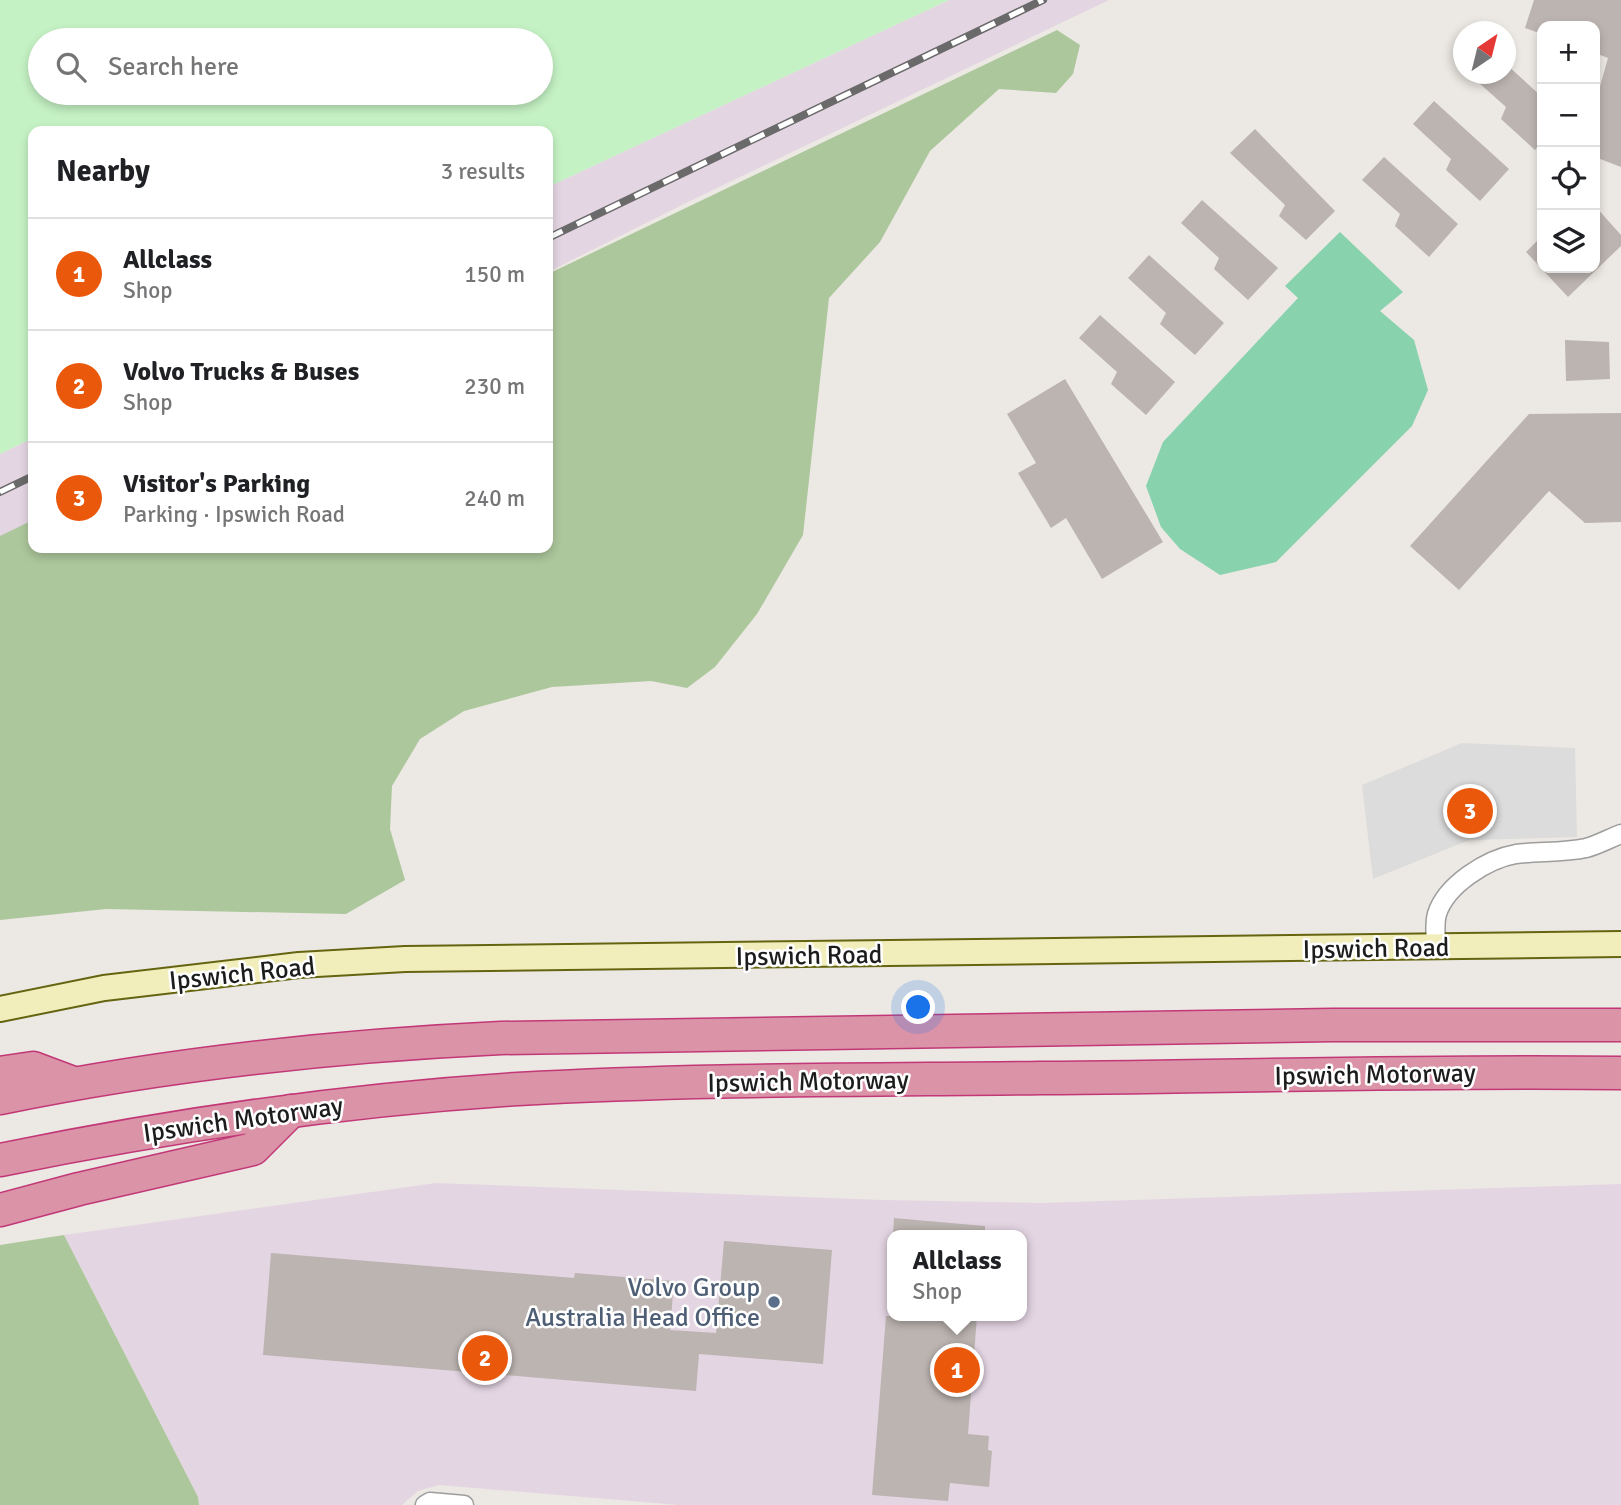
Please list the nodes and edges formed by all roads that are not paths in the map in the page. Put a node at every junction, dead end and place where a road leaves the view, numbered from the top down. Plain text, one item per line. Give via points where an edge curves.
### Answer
1 (1621, 834) edge
2 (1621, 944) edge
3 (1436, 947) junction
4 (0, 1009) edge
5 (1621, 1025) edge
6 (0, 1073) edge
7 (1621, 1073) edge
8 (73, 1083) junction
9 (0, 1098) edge
10 (291, 1111) junction
11 (0, 1160) edge
12 (0, 1210) edge
13 (425, 1505) edge
14 (464, 1505) edge

1 - 3 street via 1590,847 1514,854 1473,873 1454,888 1437,915
2 - 3 street, Ipswich Road
3 - 4 street, Ipswich Road via 405,959 299,965 104,988
5 - 8 highway, Ipswich Motorway via 501,1038 286,1053
6 - 8 highway via 33,1069
7 - 10 highway, Ipswich Motorway via 612,1085
8 - 9 highway, Ipswich Motorway
10 - 11 highway, Ipswich Motorway via 154,1130
10 - 12 highway via 253,1149
13 - 14 street

